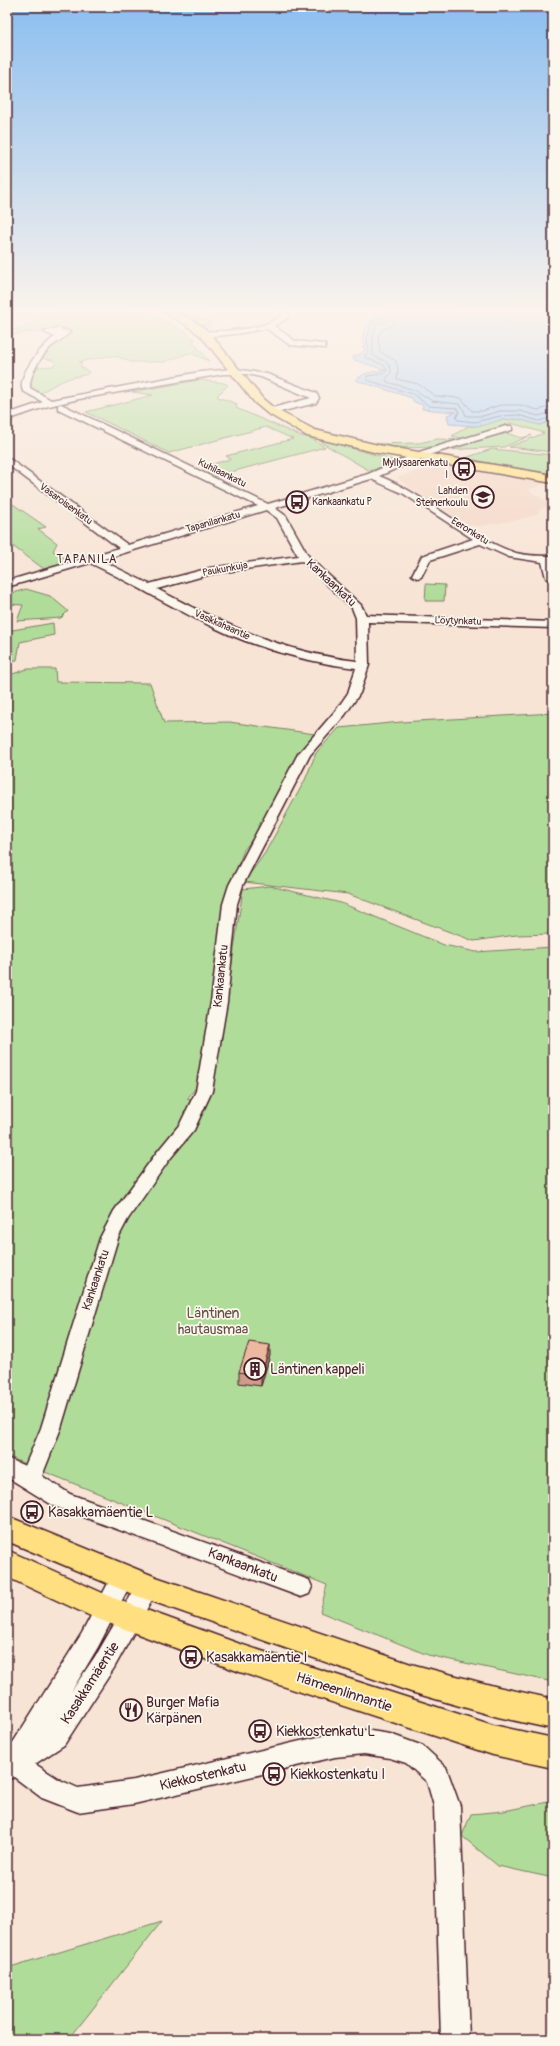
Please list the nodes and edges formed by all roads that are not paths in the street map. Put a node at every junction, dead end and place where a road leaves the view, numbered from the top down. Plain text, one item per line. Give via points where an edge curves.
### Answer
1 (39, 406) edge
2 (266, 406) edge
3 (290, 406) edge
4 (61, 407) dead end
5 (271, 411) junction
6 (7, 417) edge
7 (510, 428) dead end
8 (418, 456) junction
9 (7, 460) edge
10 (371, 476) junction
11 (553, 479) edge
12 (267, 507) junction
13 (482, 540) junction
14 (126, 548) junction
15 (304, 558) junction
16 (91, 559) junction
17 (549, 559) edge
18 (417, 575) dead end
19 (551, 578) dead end
20 (7, 584) edge
21 (147, 588) junction
22 (362, 618) junction
23 (553, 625) edge
24 (363, 665) junction
25 (7, 1467) edge
26 (30, 1479) junction
27 (7, 1528) edge
28 (7, 1563) edge
29 (136, 1582) junction
30 (301, 1587) dead end
31 (118, 1613) junction
32 (553, 1714) edge
33 (553, 1753) edge
34 (11, 1765) edge
35 (455, 2039) edge

1 - 6 street
2 - 5 main road
3 - 5 street
4 - 12 street, Kuhilaankatu
5 - 8 main road via 311,433 355,445
7 - 8 street, Tapanilankatu
8 - 10 street, Tapanilankatu
8 - 11 main road
9 - 14 street, Vasaroisenkatu
10 - 12 street, Tapanilankatu
10 - 13 street, Eeronkatu via 410,492
12 - 14 street, Tapanilankatu
12 - 15 street, Kankaankatu via 281,516
13 - 17 street, Eeronkatu via 507,554
13 - 18 street via 426,558
14 - 16 street, Tapanilankatu
15 - 21 street, Paukunkuja via 210,571
15 - 22 street, Kankaankatu via 357,607
16 - 20 street, Tapanilankatu
16 - 21 street, Vasikkahaantie
17 - 19 street
21 - 24 street, Vasikkahaantie via 238,634 324,659
22 - 23 street, Löytynkatu
22 - 24 street, Kankaankatu
24 - 26 street, Kankaankatu via 354,693 304,754 236,884 230,904 219,1002 204,1091 188,1126 120,1216 109,1238 51,1428
25 - 26 street, Kankaankatu
26 - 30 street, Kankaankatu via 62,1500
27 - 29 main road
28 - 31 main road, Hämeenlinnantie
29 - 31 street, Kasakkamäentie
29 - 32 main road via 411,1678
31 - 33 main road, Hämeenlinnantie via 240,1658 493,1740
31 - 34 street, Kasakkamäentie via 106,1660 55,1737
34 - 35 street, Kiekkostenkatu via 51,1789 78,1800 134,1792 335,1745 364,1742 390,1746 414,1754 437,1775 447,1806

